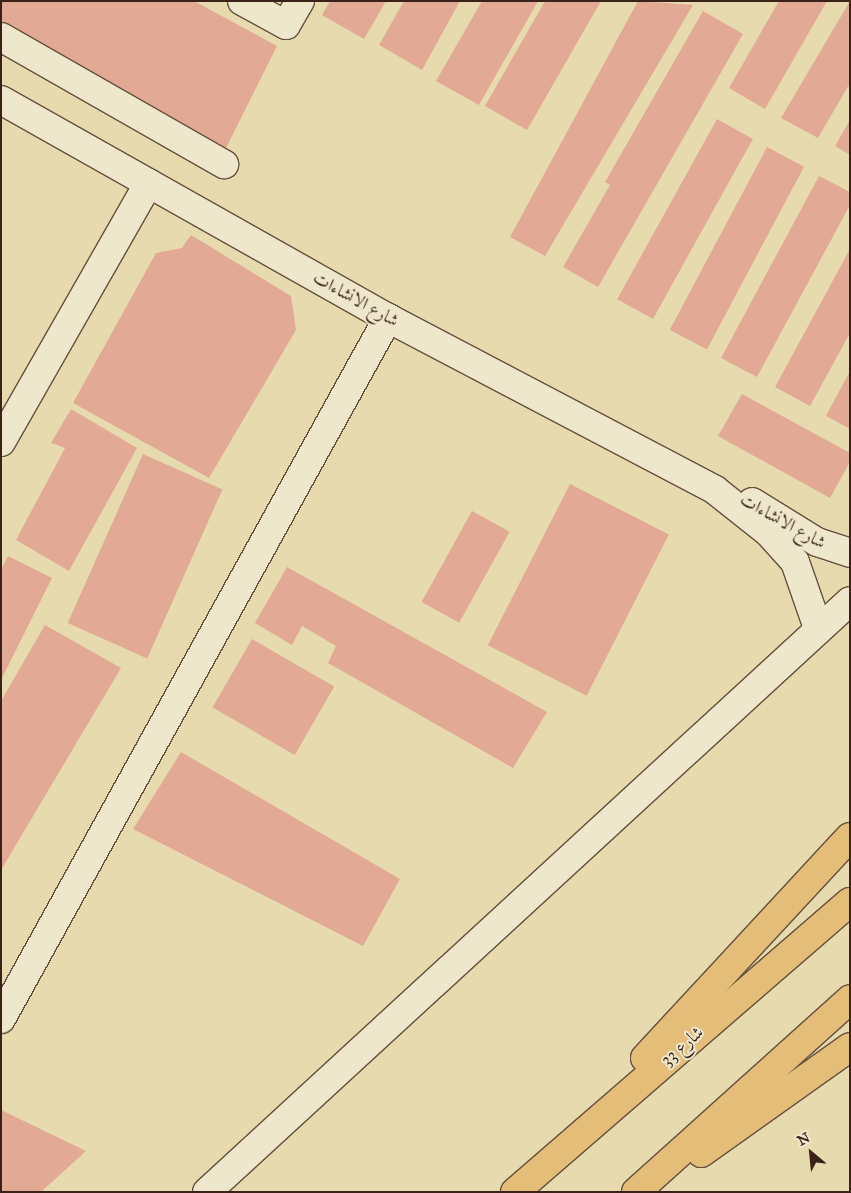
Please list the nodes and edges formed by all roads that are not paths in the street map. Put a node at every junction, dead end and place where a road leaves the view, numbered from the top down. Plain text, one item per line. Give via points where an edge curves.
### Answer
1 (242, 1) edge
2 (300, 1) edge
3 (1, 37) edge
4 (1, 100) edge
5 (224, 164) dead end
6 (149, 183) junction
7 (388, 318) junction
8 (1, 442) edge
9 (715, 490) junction
10 (850, 553) edge
11 (850, 601) edge
12 (818, 628) junction
13 (850, 837) edge
14 (850, 902) edge
15 (850, 999) edge
16 (1, 1019) edge
17 (850, 1047) edge
18 (562, 1149) junction
19 (207, 1192) edge
20 (515, 1192) edge
21 (636, 1192) edge
22 (644, 1192) edge

1 - 2 street via 286,25
3 - 5 street
4 - 6 street, شارع الانشاءات
6 - 7 street, شارع الانشاءات
6 - 8 street
7 - 9 street, شارع الانشاءات
7 - 16 street
9 - 10 street, شارع الانشاءات via 738,495 817,542
9 - 12 street, شارع الانشاءات via 768,532 795,562
11 - 12 street
12 - 19 street
13 - 18 highway
14 - 18 highway, شارع 33
15 - 21 highway
17 - 22 highway
18 - 20 highway, شارع 33

